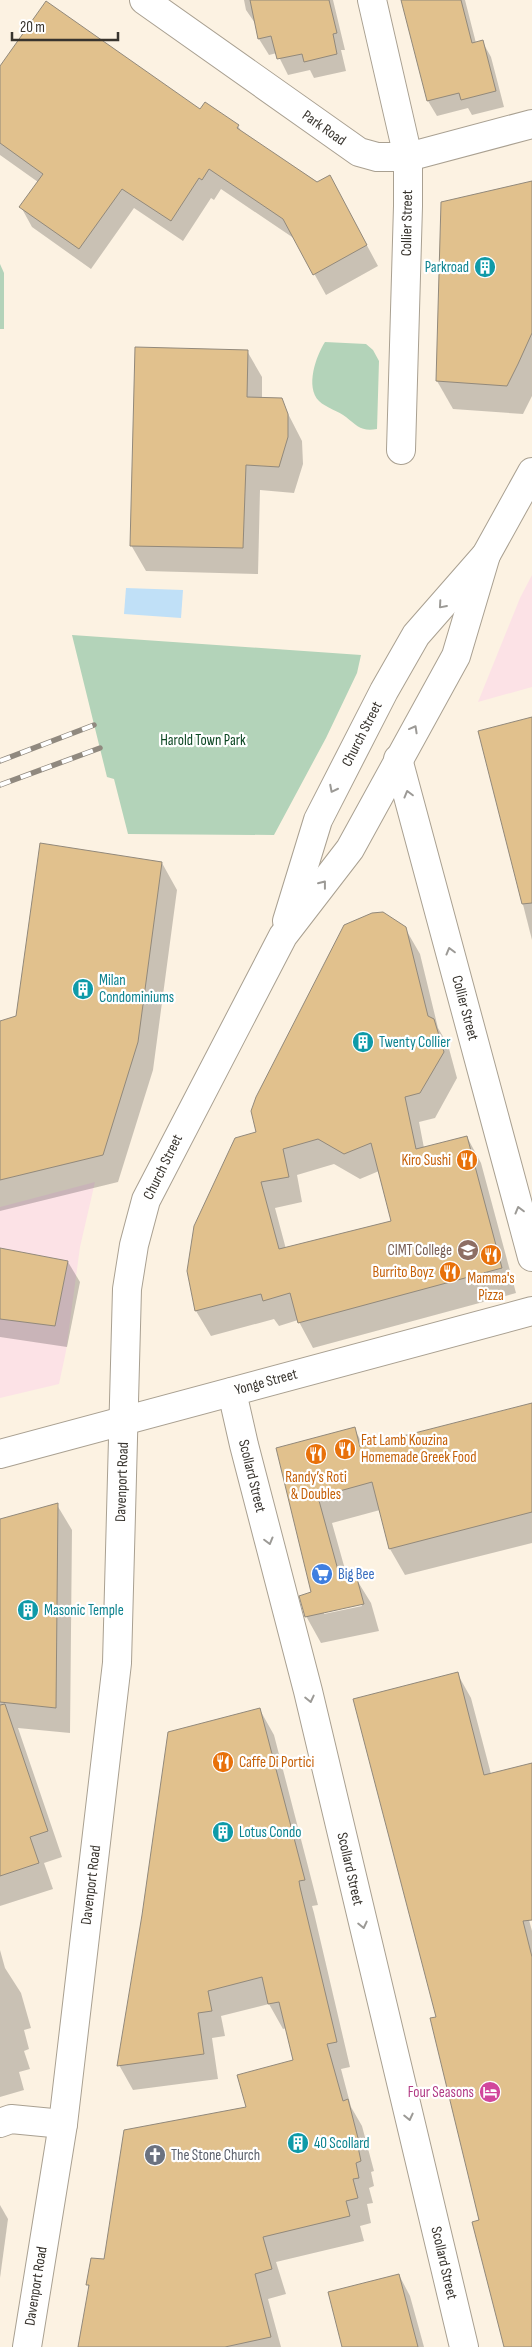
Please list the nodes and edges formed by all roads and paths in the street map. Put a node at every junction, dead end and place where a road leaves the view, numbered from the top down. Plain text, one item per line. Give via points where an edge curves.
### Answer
1 (144, 0) edge
2 (372, 0) edge
3 (532, 124) edge
4 (408, 157) junction
5 (401, 450) dead end
6 (532, 472) edge
7 (486, 555) junction
8 (398, 759) junction
9 (283, 936) junction
10 (532, 1257) edge
11 (532, 1311) edge
12 (232, 1392) junction
13 (124, 1421) junction
14 (0, 1454) edge
15 (0, 2123) edge
16 (63, 2124) junction
17 (27, 2347) edge
18 (464, 2347) edge

1 - 4 main road, Park Road via 345,144 377,157
2 - 4 main road, Collier Street
3 - 4 main road, Park Road
4 - 5 main road, Collier Street
6 - 7 main road, Church Street
8 -> 7 main road, Church Street via 456,656
7 -> 9 main road, Church Street via 416,635 384,691 318,820
9 -> 8 main road, Church Street via 350,849
10 -> 8 main road, Collier Street
9 - 13 main road, Church Street via 146,1200 127,1289
11 - 12 main road, Yonge Street
12 - 13 main road, Yonge Street
12 -> 18 main road, Scollard Street via 310,1701
13 - 14 main road, Yonge Street
13 - 16 main road, Davenport Road via 117,1663
15 - 16 main road via 11,2119
16 - 17 main road, Davenport Road

